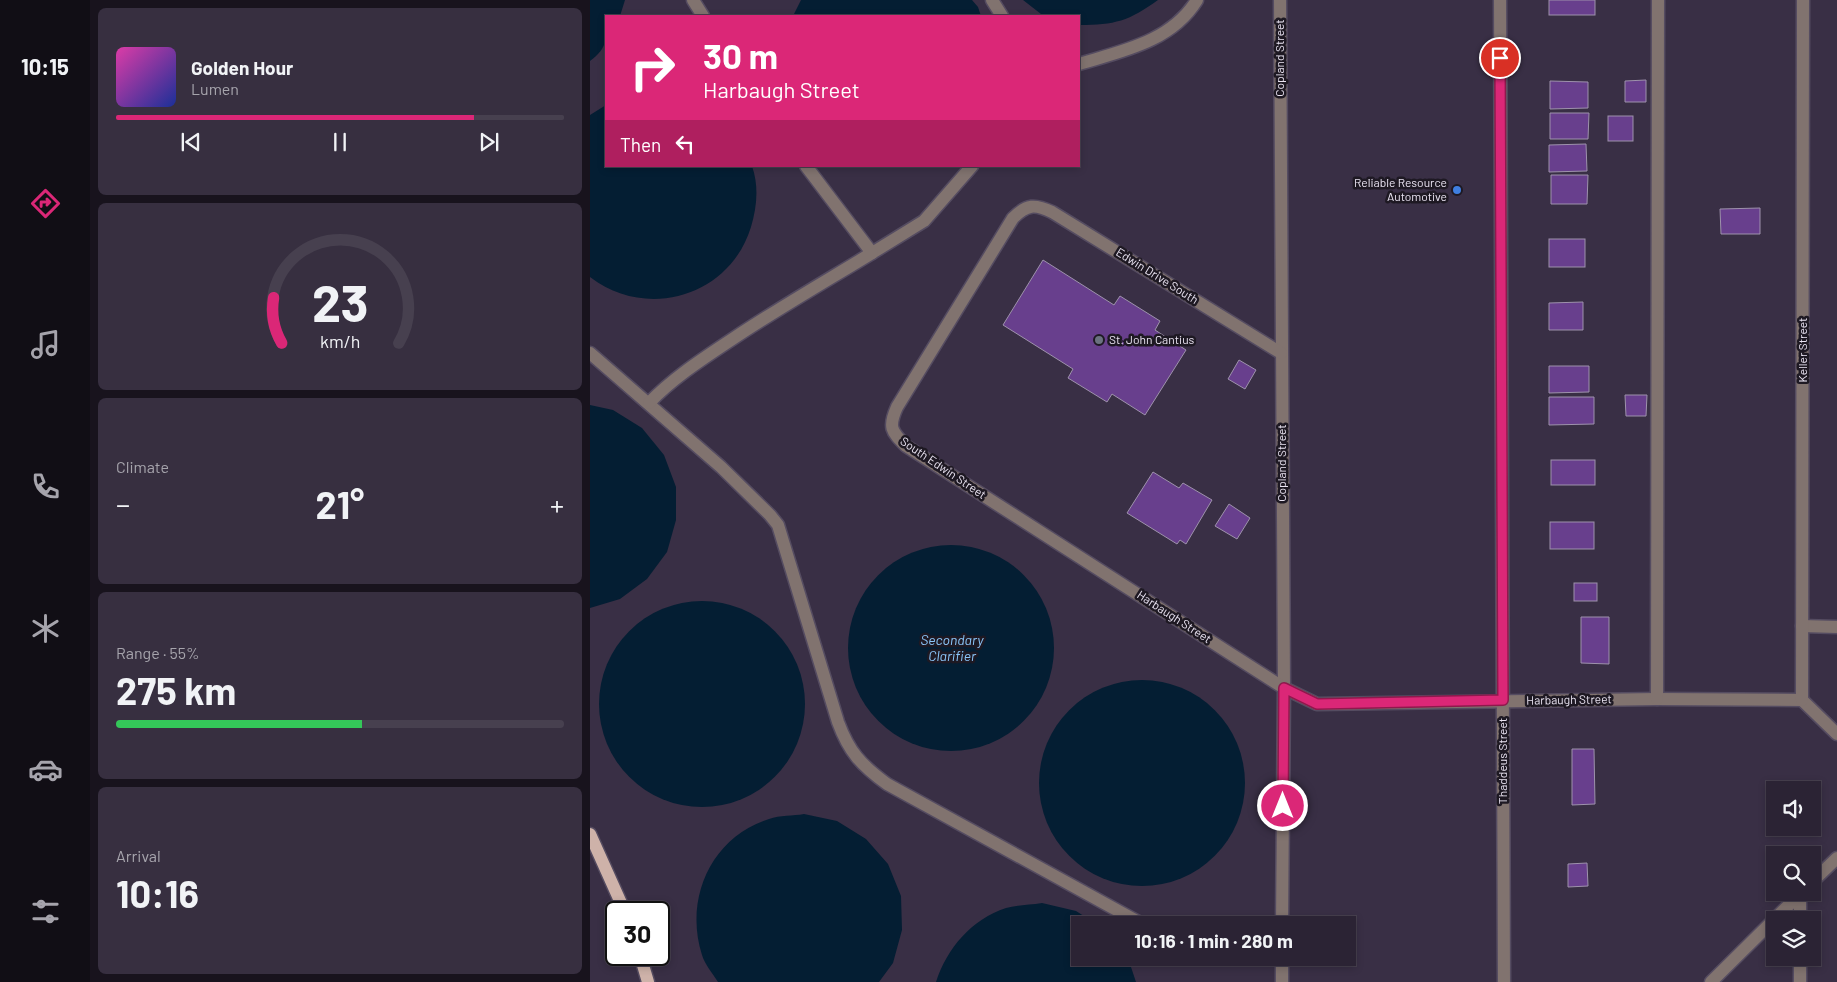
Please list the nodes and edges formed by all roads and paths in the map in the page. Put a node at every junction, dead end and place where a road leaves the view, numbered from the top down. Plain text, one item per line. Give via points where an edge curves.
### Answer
1 (693, 0) edge
2 (992, 0) edge
3 (1197, 0) edge
4 (1280, 0) edge
5 (1500, 0) edge
6 (1658, 0) edge
7 (1803, 0) edge
8 (702, 15) edge
9 (1001, 15) edge
10 (1080, 64) edge
11 (807, 167) edge
12 (971, 167) edge
13 (872, 253) junction
14 (973, 283) joint
15 (590, 353) edge
16 (1281, 353) junction
17 (649, 403) junction
18 (1088, 562) joint
19 (1802, 626) junction
20 (1837, 627) edge
21 (1284, 688) junction
22 (1657, 699) junction
23 (1503, 700) junction
24 (1802, 700) junction
25 (1837, 734) edge
26 (590, 834) edge
27 (1837, 858) edge
28 (1821, 873) edge
29 (621, 901) edge
30 (1793, 901) edge
31 (1128, 916) edge
32 (1282, 916) edge
33 (643, 966) edge
34 (1281, 966) edge
35 (1800, 966) edge
36 (1279, 979) edge
37 (648, 982) edge
38 (1504, 982) edge
39 (1711, 982) edge
40 (1800, 982) edge

1 - 8 street
2 - 9 street
3 - 10 street via 1166,32 1148,42
4 - 16 street, Copland Street
5 - 23 street, Thaddeus Street
6 - 22 street
7 - 19 street, Keller Street
11 - 13 street
12 - 13 street via 924,221
13 - 17 street via 686,370
14 - 16 street, Edwin Drive South via 1013,218 1020,210 1040,206
14 - 18 street, South Edwin Street via 897,408 891,428 906,446
15 - 17 street
16 - 21 street, Copland Street
17 - 31 street via 721,467 778,525 838,722 854,755 887,784
18 - 21 street, Harbaugh Street
19 - 20 street
19 - 24 street, Keller Street
21 - 23 street, Harbaugh Street via 1317,704
21 - 32 street, Copland Street
22 - 23 street, Harbaugh Street
22 - 24 street, Harbaugh Street
23 - 38 street, Thaddeus Street
24 - 25 street
26 - 29 main road
27 - 28 street
30 - 39 street
33 - 37 main road
34 - 36 street
35 - 40 street

